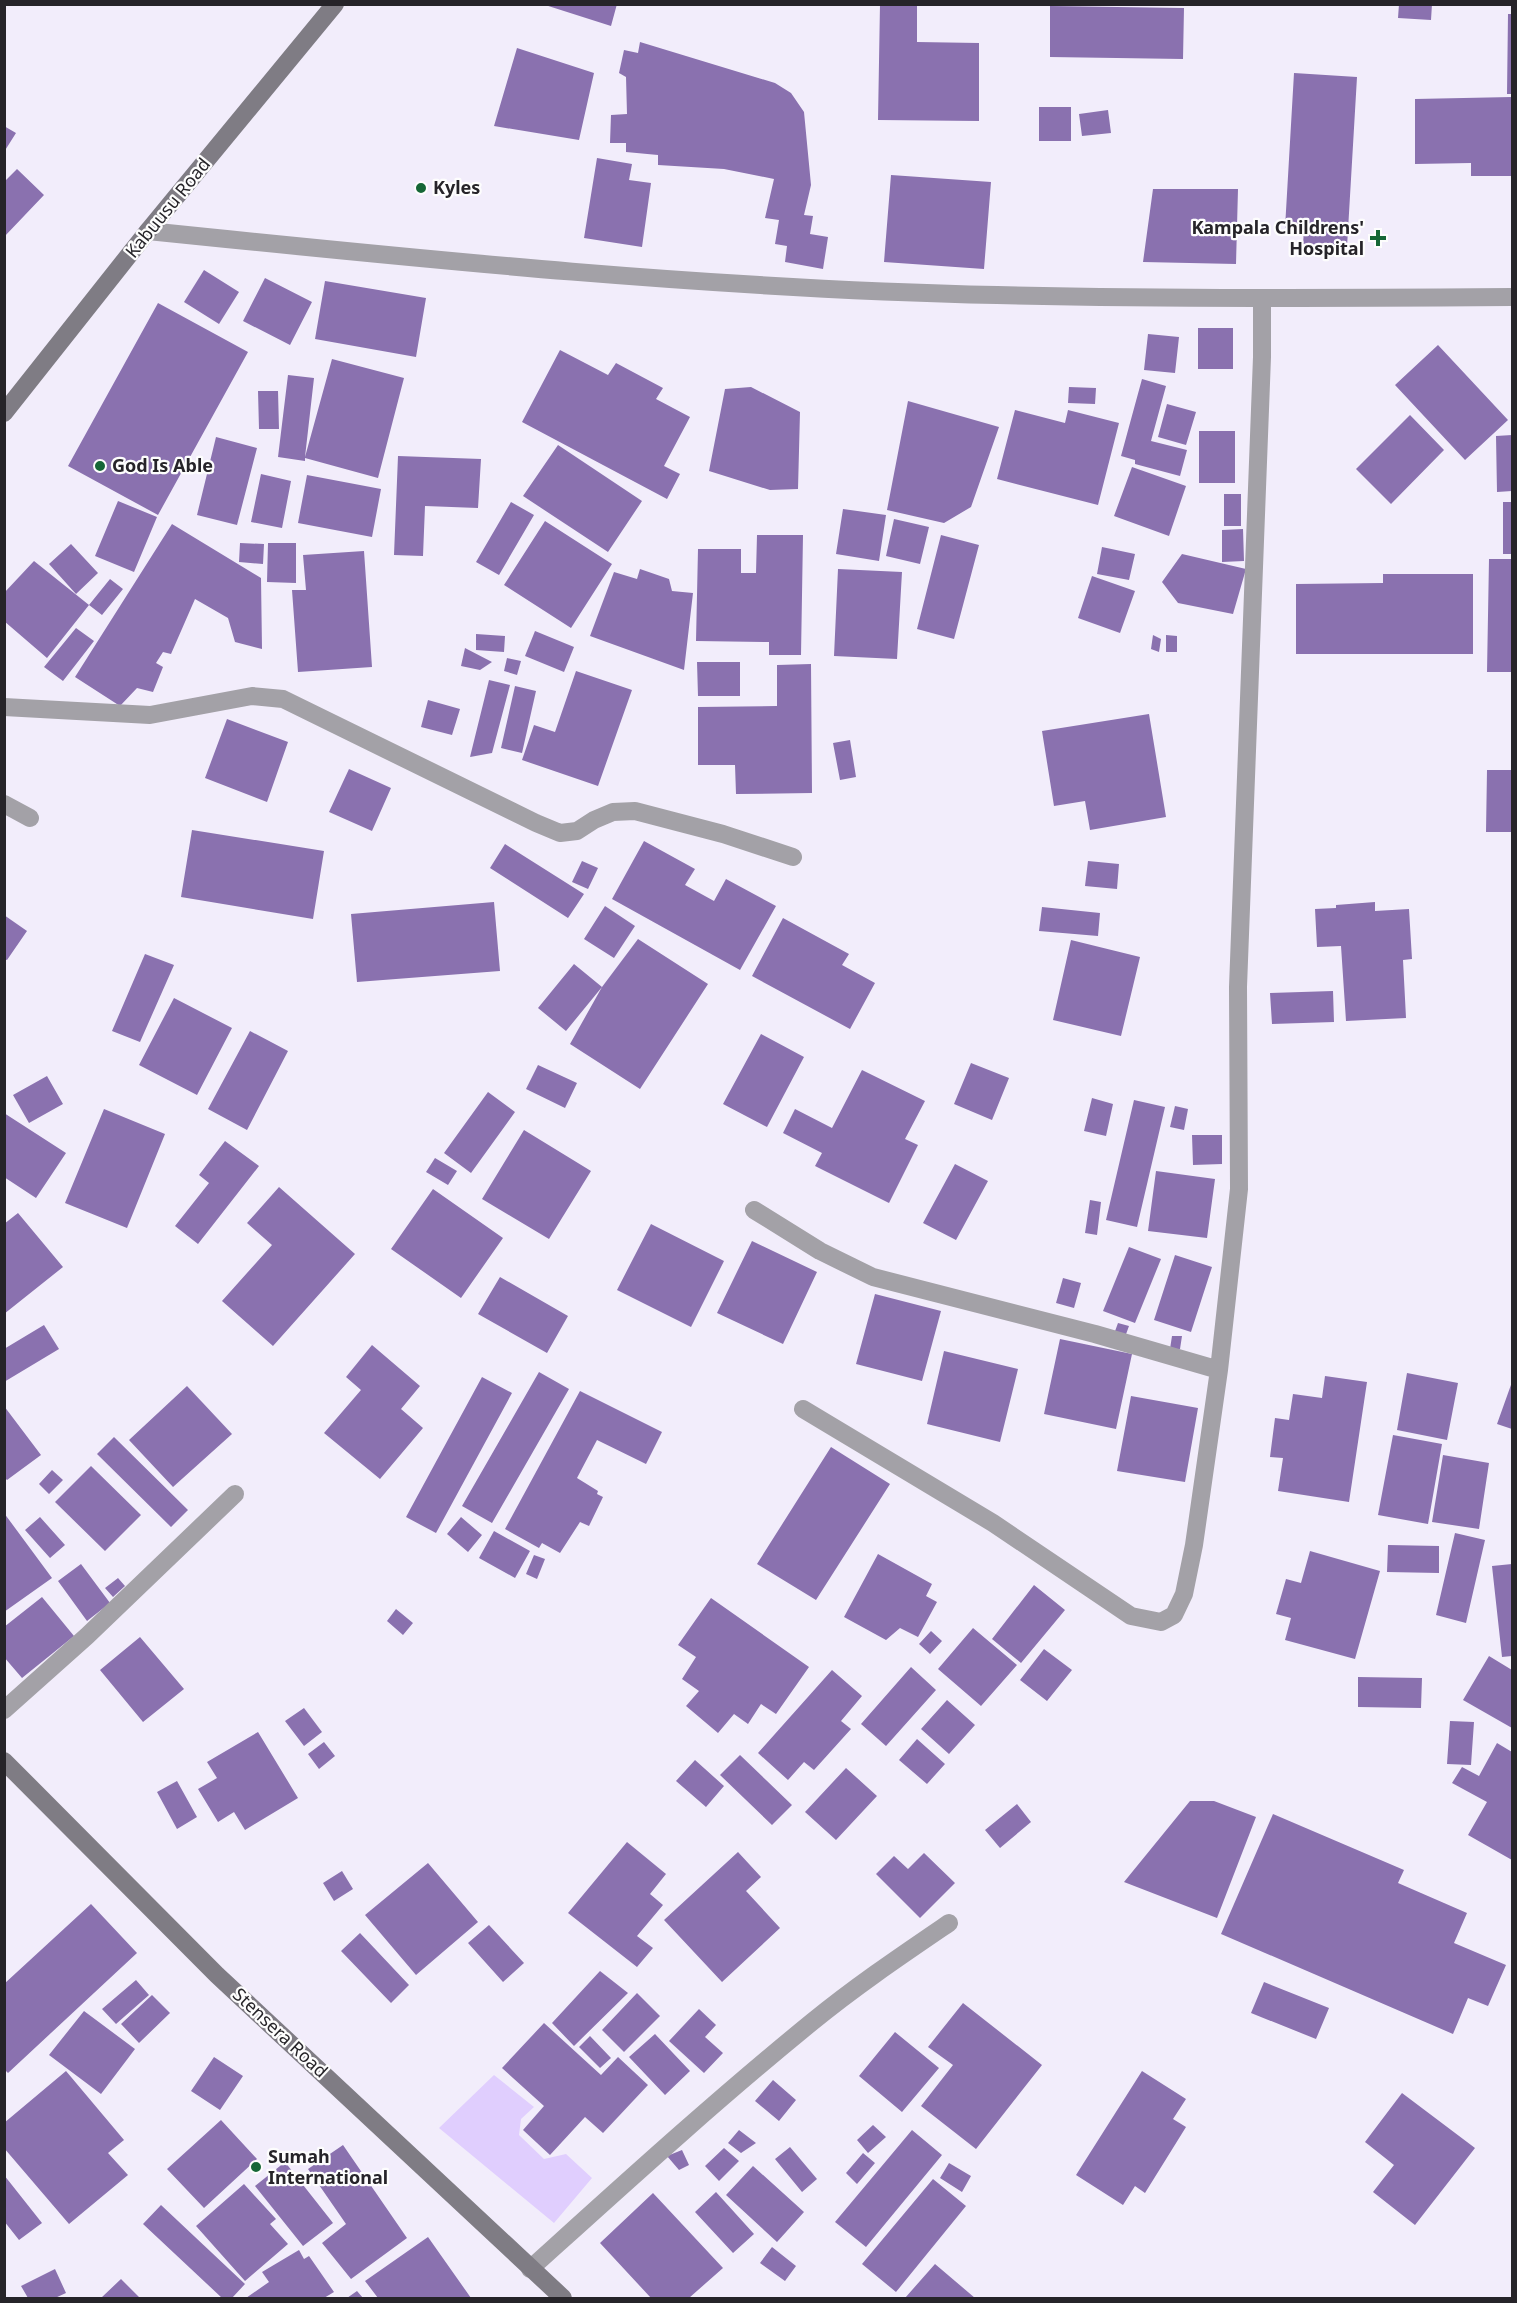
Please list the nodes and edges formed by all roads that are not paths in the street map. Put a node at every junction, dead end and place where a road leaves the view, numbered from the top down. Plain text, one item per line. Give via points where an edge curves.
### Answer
1 (335, 4) edge
2 (148, 231) junction
3 (1512, 297) edge
4 (1262, 298) junction
5 (4, 413) edge
6 (4, 706) edge
7 (4, 804) edge
8 (30, 818) dead end
9 (793, 857) dead end
10 (754, 1210) dead end
11 (1220, 1370) junction
12 (803, 1408) dead end
13 (235, 1494) dead end
14 (4, 1710) edge
15 (4, 1761) edge
16 (949, 1923) dead end
17 (530, 2269) junction
18 (558, 2297) edge

1 - 2 street, Kabuusu Road
2 - 4 street via 729,283 995,296
2 - 5 street, Kabuusu Road
3 - 4 street
4 - 11 street via 1238,987 1239,1189
6 - 9 street via 150,715 252,696 283,699 560,832 577,831 614,812 635,811
7 - 8 street
10 - 11 street via 820,1251 873,1277
11 - 12 street via 1184,1594 1174,1615 1161,1622 1131,1616 993,1523
13 - 14 street
15 - 17 street, Stensera Road via 217,1974
16 - 17 street via 813,2021
17 - 18 street, Stensera Road

